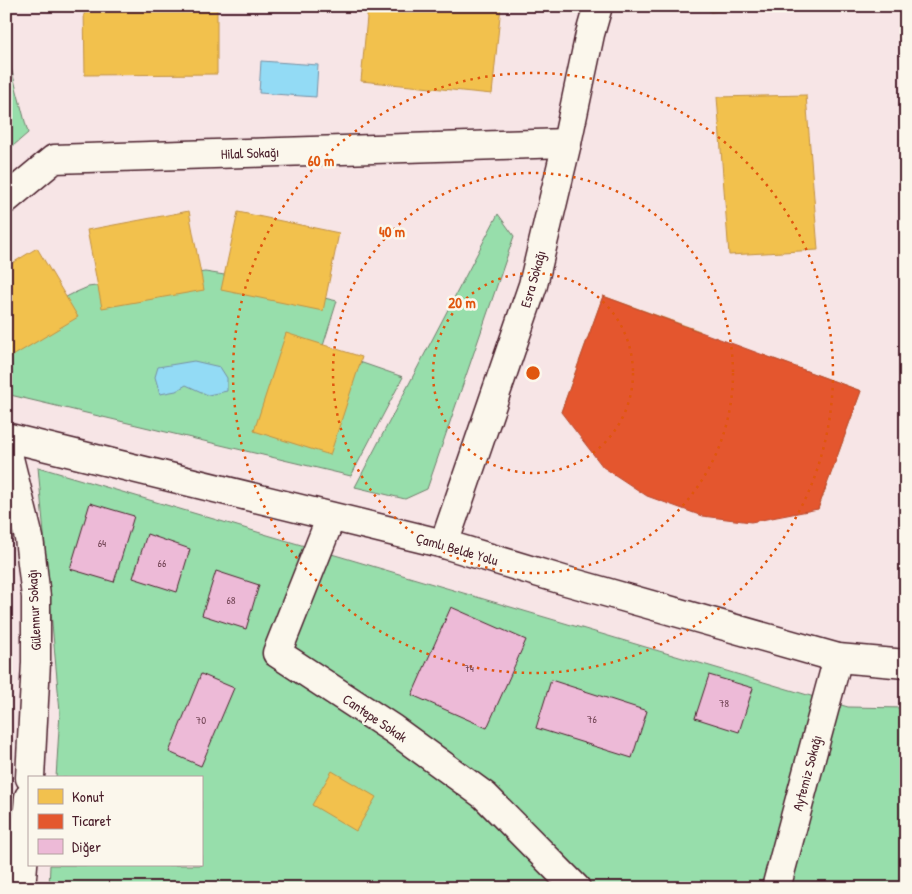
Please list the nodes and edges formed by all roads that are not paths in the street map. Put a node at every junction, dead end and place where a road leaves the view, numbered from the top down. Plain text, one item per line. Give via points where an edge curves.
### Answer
1 (598, 6) edge
2 (567, 143) junction
3 (6, 199) edge
4 (6, 437) edge
5 (6, 446) edge
6 (331, 517) junction
7 (444, 544) junction
8 (838, 658) junction
9 (906, 664) edge
10 (30, 776) edge
11 (28, 812) edge
12 (21, 888) edge
13 (576, 888) edge
14 (776, 888) edge

1 - 2 street, Esra Sokağı
2 - 3 street, Hilal Sokağı via 54,159
2 - 7 street, Esra Sokağı via 533,285
4 - 6 street, Çamlı Belde Yolu
5 - 10 street, Gülennur Sokağı via 29,538 36,597
6 - 7 street, Çamlı Belde Yolu
6 - 13 street, Cantepe Sokak via 277,653 392,729 485,796
7 - 8 street, Çamlı Belde Yolu
8 - 9 street, Çamlı Belde Yolu
8 - 14 street, Aytemiz Sokağı
11 - 12 street

